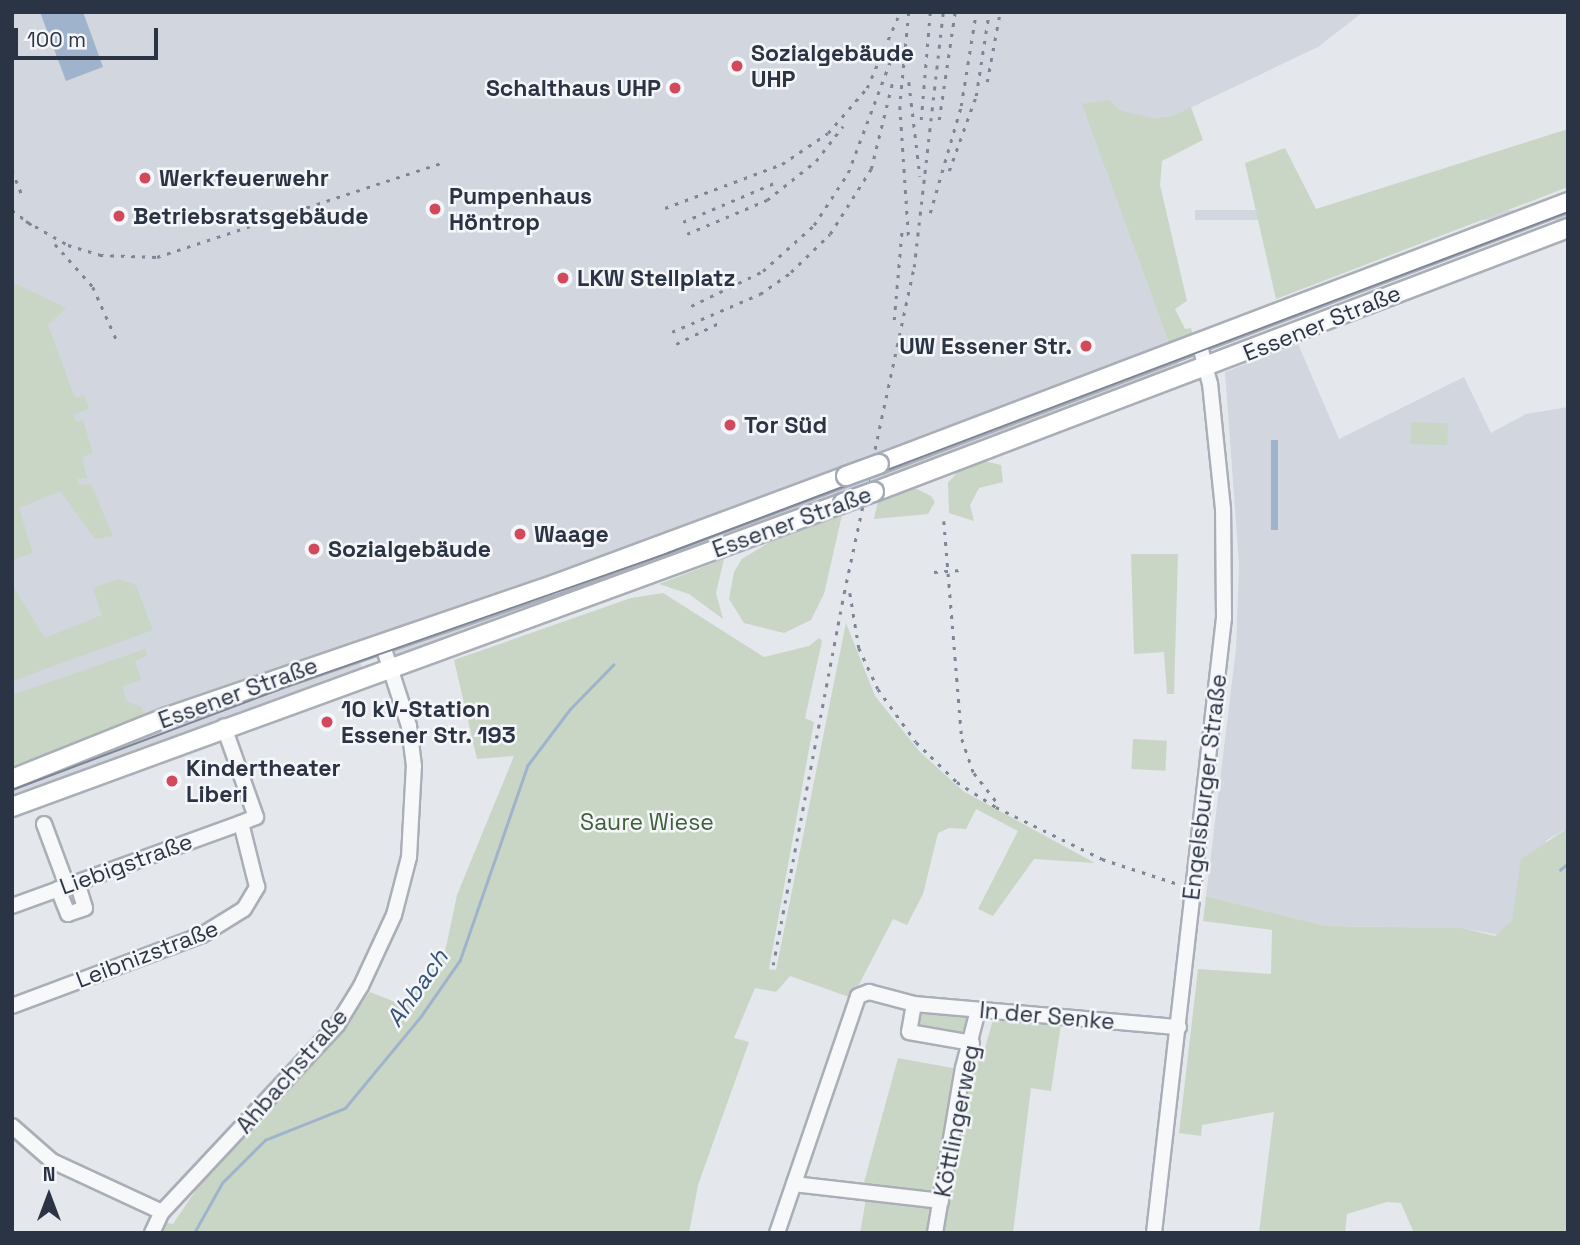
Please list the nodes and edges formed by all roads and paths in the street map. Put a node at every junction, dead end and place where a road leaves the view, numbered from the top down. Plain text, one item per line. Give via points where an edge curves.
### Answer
1 (1568, 202) edge
2 (1568, 228) edge
3 (1199, 342) junction
4 (1207, 368) junction
5 (382, 643) junction
6 (390, 669) junction
7 (225, 733) junction
8 (12, 779) edge
9 (12, 807) edge
10 (241, 823) junction
11 (44, 824) dead end
12 (67, 886) junction
13 (12, 906) edge
14 (914, 1004) junction
15 (12, 1006) edge
16 (978, 1010) junction
17 (1179, 1027) junction
18 (972, 1044) junction
19 (12, 1126) edge
20 (794, 1184) junction
21 (941, 1201) junction
22 (162, 1212) junction
23 (152, 1233) edge
24 (777, 1233) edge
25 (935, 1233) edge
26 (1154, 1233) edge

1 - 3 main road, Essener Straße
2 - 4 main road, Essener Straße
3 - 4 street, Engelsburger Straße
3 - 5 main road, Essener Straße, bridge via 879,464
4 - 6 main road, Essener Straße, bridge
4 - 17 street, Engelsburger Straße via 1223,509 1224,607
5 - 6 street, Ahbachstraße
5 - 8 main road, Essener Straße via 167,717
6 - 7 main road, Essener Straße
6 - 22 street, Ahbachstraße via 408,726 414,793 405,876 386,934 337,1025
7 - 9 main road, Essener Straße
7 - 10 street via 256,817
10 - 12 street, Liebigstraße
10 - 15 street, Leibnizstraße via 257,887 238,916 202,935
11 - 12 street
12 - 13 street, Liebigstraße
14 - 16 street, In der Senke
14 - 18 street, In der Senke via 909,1032
14 - 20 street, In der Senke via 869,992 853,1004
16 - 17 street, In der Senke
16 - 18 street, Köttlingerweg
17 - 26 street, Engelsburger Straße
18 - 21 street, Köttlingerweg via 963,1068
19 - 22 street via 52,1161
20 - 21 street
20 - 24 street
21 - 25 street, Köttlingerweg
22 - 23 street, Ahbachstraße

